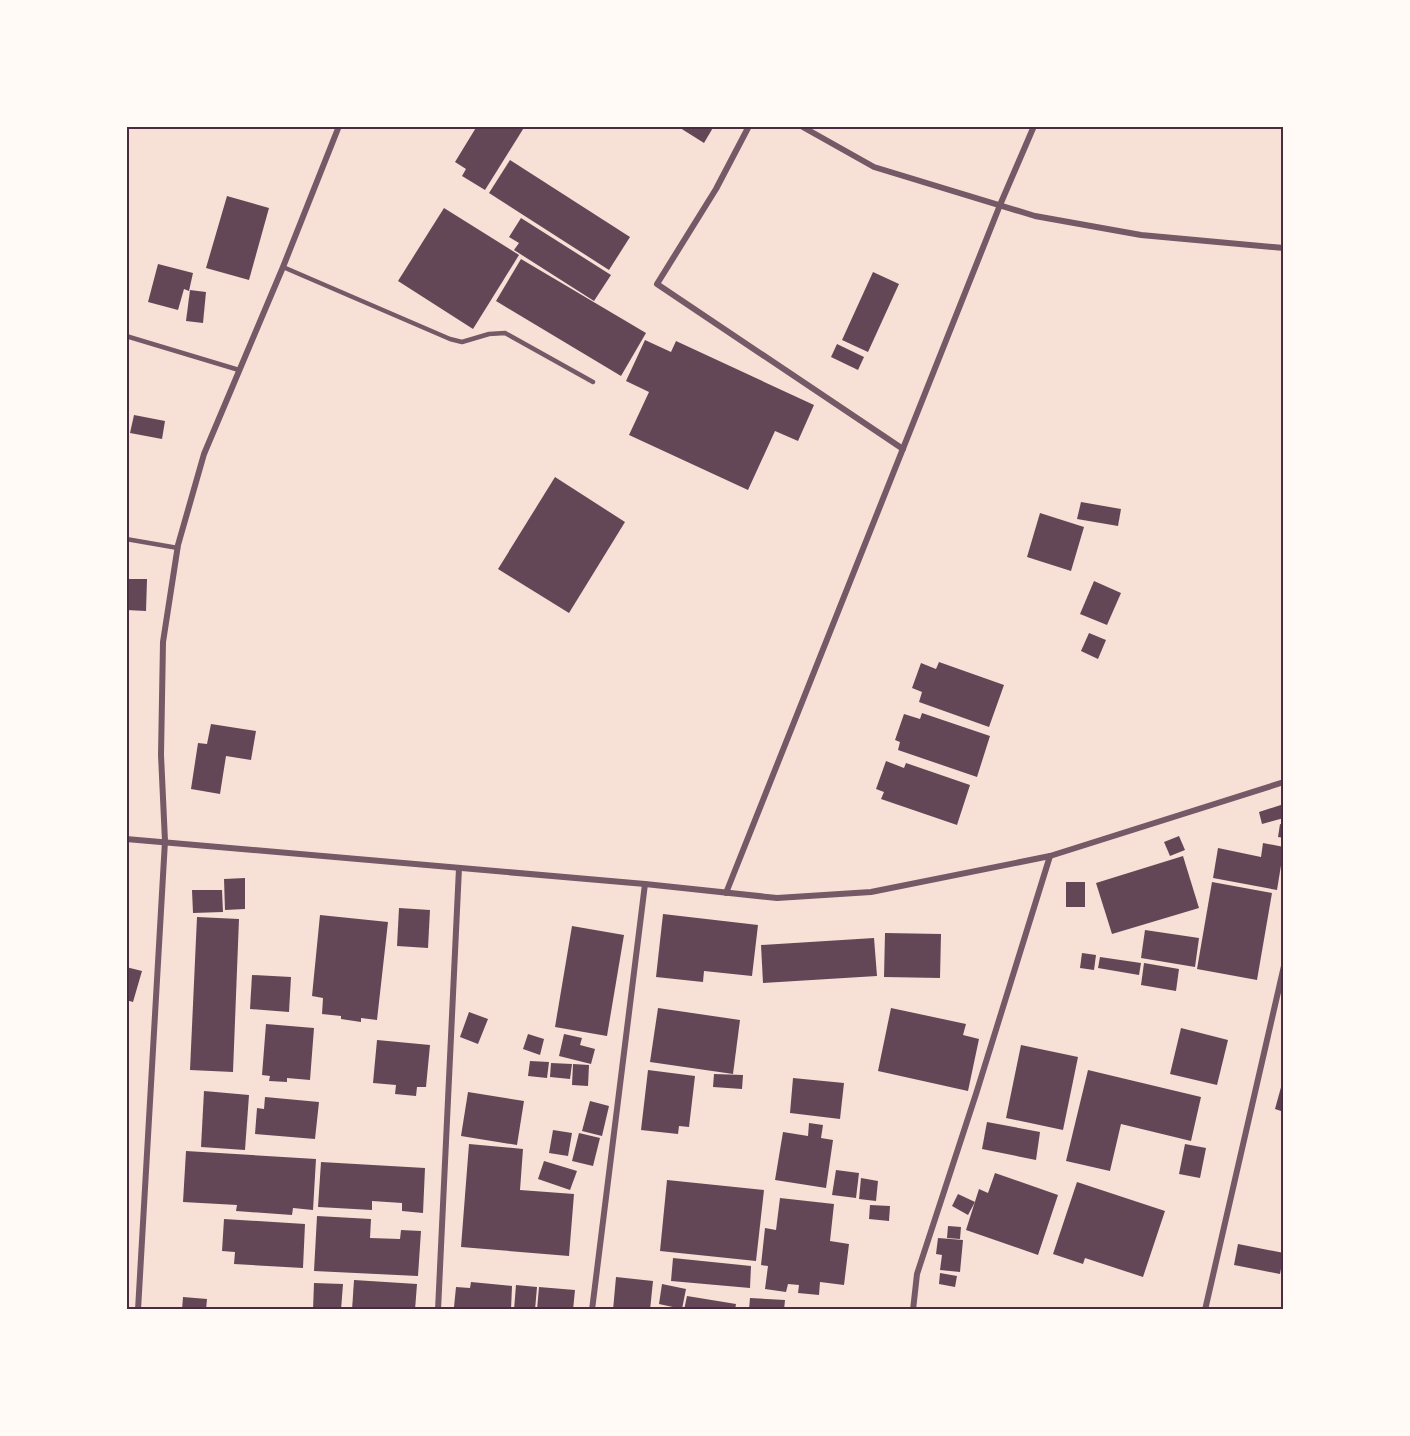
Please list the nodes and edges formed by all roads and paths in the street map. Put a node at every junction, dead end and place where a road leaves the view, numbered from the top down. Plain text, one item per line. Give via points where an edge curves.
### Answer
1 (339, 126) edge
2 (749, 126) edge
3 (801, 126) edge
4 (1034, 126) edge
5 (1000, 205) junction
6 (1284, 248) edge
7 (283, 267) junction
8 (126, 336) edge
9 (239, 370) junction
10 (593, 382) dead end
11 (903, 449) junction
12 (126, 539) edge
13 (178, 548) junction
14 (1284, 782) edge
15 (126, 839) edge
16 (165, 841) junction
17 (1050, 856) junction
18 (459, 868) junction
19 (645, 884) junction
20 (726, 893) junction
21 (1284, 966) edge
22 (138, 1310) edge
23 (438, 1310) edge
24 (592, 1310) edge
25 (912, 1310) edge
26 (1205, 1310) edge

1 - 7 street
2 - 11 street via 716,189 657,284
3 - 5 street via 874,167
4 - 5 street
5 - 6 street via 1035,216 1141,235
5 - 11 street
7 - 9 street
7 - 10 lane via 450,339 462,342 505,333
8 - 9 lane
9 - 13 street via 204,454
11 - 20 street
12 - 13 lane
13 - 16 street via 163,642 160,754
14 - 17 street
15 - 16 street
16 - 18 street
16 - 22 street
17 - 20 street via 871,892 777,898
17 - 25 street via 917,1274
18 - 19 street
18 - 23 street
19 - 20 street
19 - 24 street
21 - 26 street

